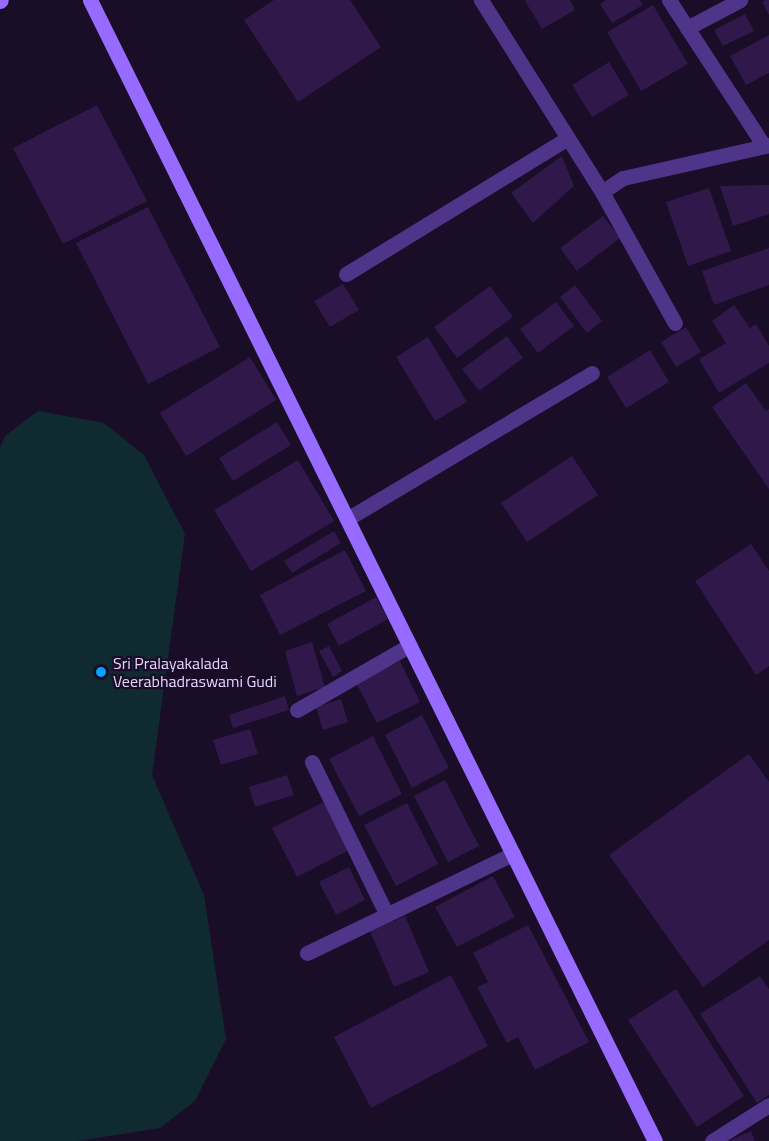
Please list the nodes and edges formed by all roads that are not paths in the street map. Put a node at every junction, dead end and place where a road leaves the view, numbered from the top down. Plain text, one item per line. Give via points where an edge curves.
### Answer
1 (90, 0) edge
2 (481, 0) edge
3 (669, 0) edge
4 (740, 0) edge
5 (687, 28) junction
6 (568, 138) junction
7 (766, 145) edge
8 (602, 192) junction
9 (346, 274) dead end
10 (675, 323) dead end
11 (592, 373) dead end
12 (347, 519) junction
13 (410, 645) junction
14 (297, 710) dead end
15 (312, 762) dead end
16 (513, 854) junction
17 (387, 915) junction
18 (307, 953) dead end
19 (769, 1106) edge
20 (655, 1141) edge
21 (712, 1141) edge

1 - 12 street
2 - 6 street
3 - 5 street
4 - 5 street
5 - 7 street
6 - 8 street
6 - 9 street
7 - 8 street via 623,178
8 - 10 street
11 - 12 street
12 - 13 street
13 - 14 street
13 - 16 street
15 - 17 street
16 - 17 street
16 - 20 street
17 - 18 street
19 - 21 street

